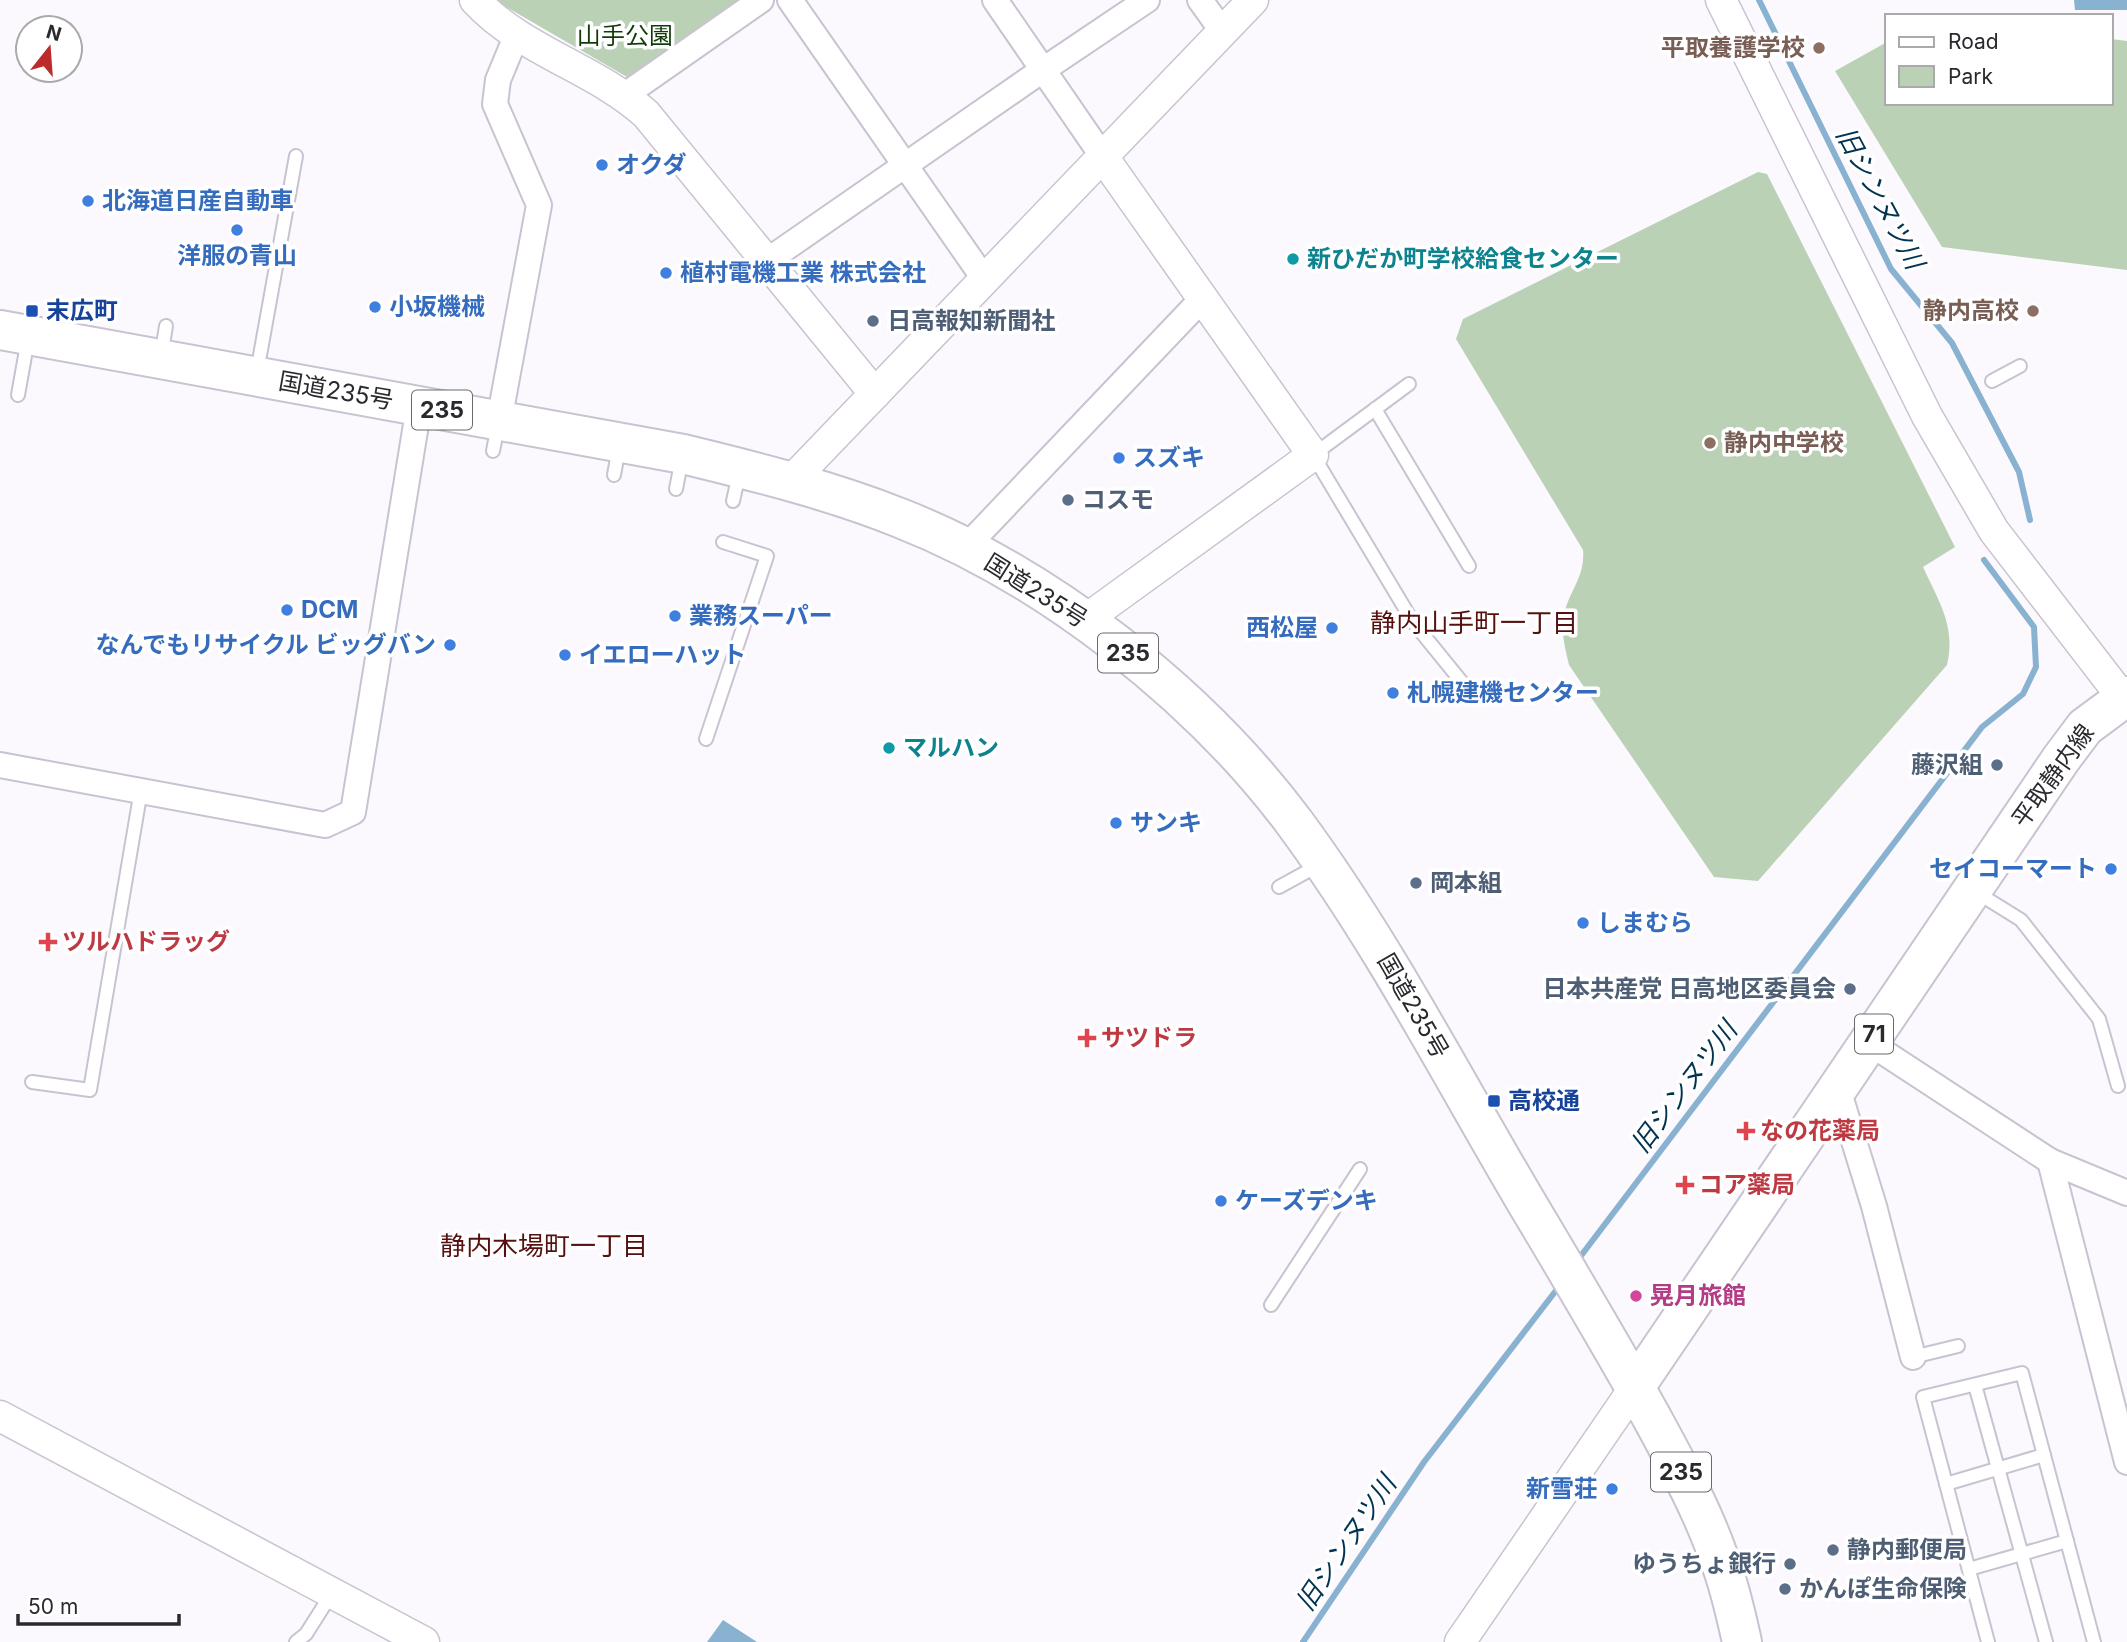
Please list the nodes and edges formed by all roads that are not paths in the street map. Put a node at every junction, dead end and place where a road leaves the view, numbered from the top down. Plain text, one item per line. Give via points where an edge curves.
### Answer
1 (475, 0) edge
2 (761, 0) edge
3 (790, 0) edge
4 (995, 0) edge
5 (1147, 0) edge
6 (1200, 0) edge
7 (1253, 0) edge
8 (1721, 0) edge
9 (1223, 32) junction
10 (517, 34) junction
11 (1043, 69) junction
12 (625, 95) junction
13 (296, 156) dead end
14 (1103, 157) junction
15 (904, 165) junction
16 (767, 261) junction
17 (985, 280) junction
18 (1203, 298) junction
19 (14, 333) edge
20 (2020, 366) dead end
21 (256, 377) junction
22 (1992, 381) dead end
23 (1409, 384) dead end
24 (875, 394) junction
25 (18, 395) dead end
26 (419, 406) junction
27 (1375, 409) junction
28 (496, 436) junction
29 (1313, 455) junction
30 (792, 480) junction
31 (723, 542) dead end
32 (965, 548) junction
33 (1469, 566) dead end
34 (1085, 620) junction
35 (1465, 686) dead end
36 (2125, 699) edge
37 (706, 739) dead end
38 (0, 765) edge
39 (141, 790) junction
40 (1323, 864) junction
41 (1279, 887) dead end
42 (1973, 890) junction
43 (1868, 1042) junction
44 (32, 1082) dead end
45 (1837, 1086) junction
46 (2118, 1086) dead end
47 (2050, 1161) junction
48 (1360, 1168) dead end
49 (2127, 1193) edge
50 (1271, 1305) dead end
51 (1958, 1346) dead end
52 (1913, 1357) joint
53 (1975, 1385) junction
54 (1635, 1387) junction
55 (0, 1416) edge
56 (2044, 1455) junction
57 (2127, 1461) edge
58 (1998, 1469) junction
59 (1946, 1484) junction
60 (2067, 1541) junction
61 (2022, 1554) junction
62 (1969, 1570) junction
63 (332, 1593) junction
64 (296, 1642) edge
65 (424, 1642) edge
66 (1460, 1642) edge
67 (1742, 1642) edge
68 (1988, 1642) edge
69 (2046, 1642) edge
70 (2094, 1642) edge

1 - 10 street
2 - 12 street
3 - 15 street
4 - 11 street
5 - 11 street
6 - 9 street
7 - 9 street
8 - 36 street via 1959,474 1994,531
9 - 14 street
10 - 12 street
10 - 28 street via 498,80 495,104 538,205
11 - 14 street
11 - 15 street
12 - 16 street via 676,149
13 - 21 lane
14 - 17 street
14 - 18 street
15 - 16 street
15 - 17 street
16 - 24 street
17 - 24 street
18 - 29 street
18 - 32 street
19 - 21 main road, 国道235号 / 235 via 163,343
19 - 25 lane
20 - 22 lane
21 - 26 main road, 国道235号 / 235
23 - 27 lane
24 - 30 street
26 - 28 main road, 国道235号 / 235
26 - 39 street via 353,812 326,825
27 - 29 lane
27 - 33 lane
28 - 30 main road, 国道235号 / 235 via 736,484
29 - 34 street
29 - 35 lane via 1413,622
30 - 32 main road, 国道235号 / 235 via 901,518
31 - 37 lane via 767,556
32 - 34 main road, 国道235号 / 235
34 - 40 main road, 国道235号 / 235 via 1138,661 1261,780
36 - 42 main road, 平取静内線 / 71 via 2085,727
38 - 39 street
39 - 44 lane via 90,1090
40 - 41 lane
40 - 54 main road, 国道235号 / 235 via 1374,940
42 - 43 main road, 平取静内線 / 71
42 - 46 lane via 2021,920 2099,1019
43 - 45 main road, 平取静内線 / 71
43 - 47 street
45 - 52 street
45 - 54 main road, 平取静内線 / 71
47 - 49 street
47 - 57 street
48 - 50 lane
51 - 52 lane
53 - 56 lane via 2022,1373
53 - 58 lane
53 - 59 lane via 1923,1397
54 - 66 street
54 - 67 main road, 国道235号 / 235 via 1692,1493 1720,1561
55 - 63 street
56 - 58 lane
56 - 60 lane
58 - 59 lane
58 - 61 lane
59 - 62 lane
60 - 61 lane
60 - 70 lane
61 - 62 lane
61 - 69 lane
62 - 68 lane
63 - 64 lane
63 - 65 street

